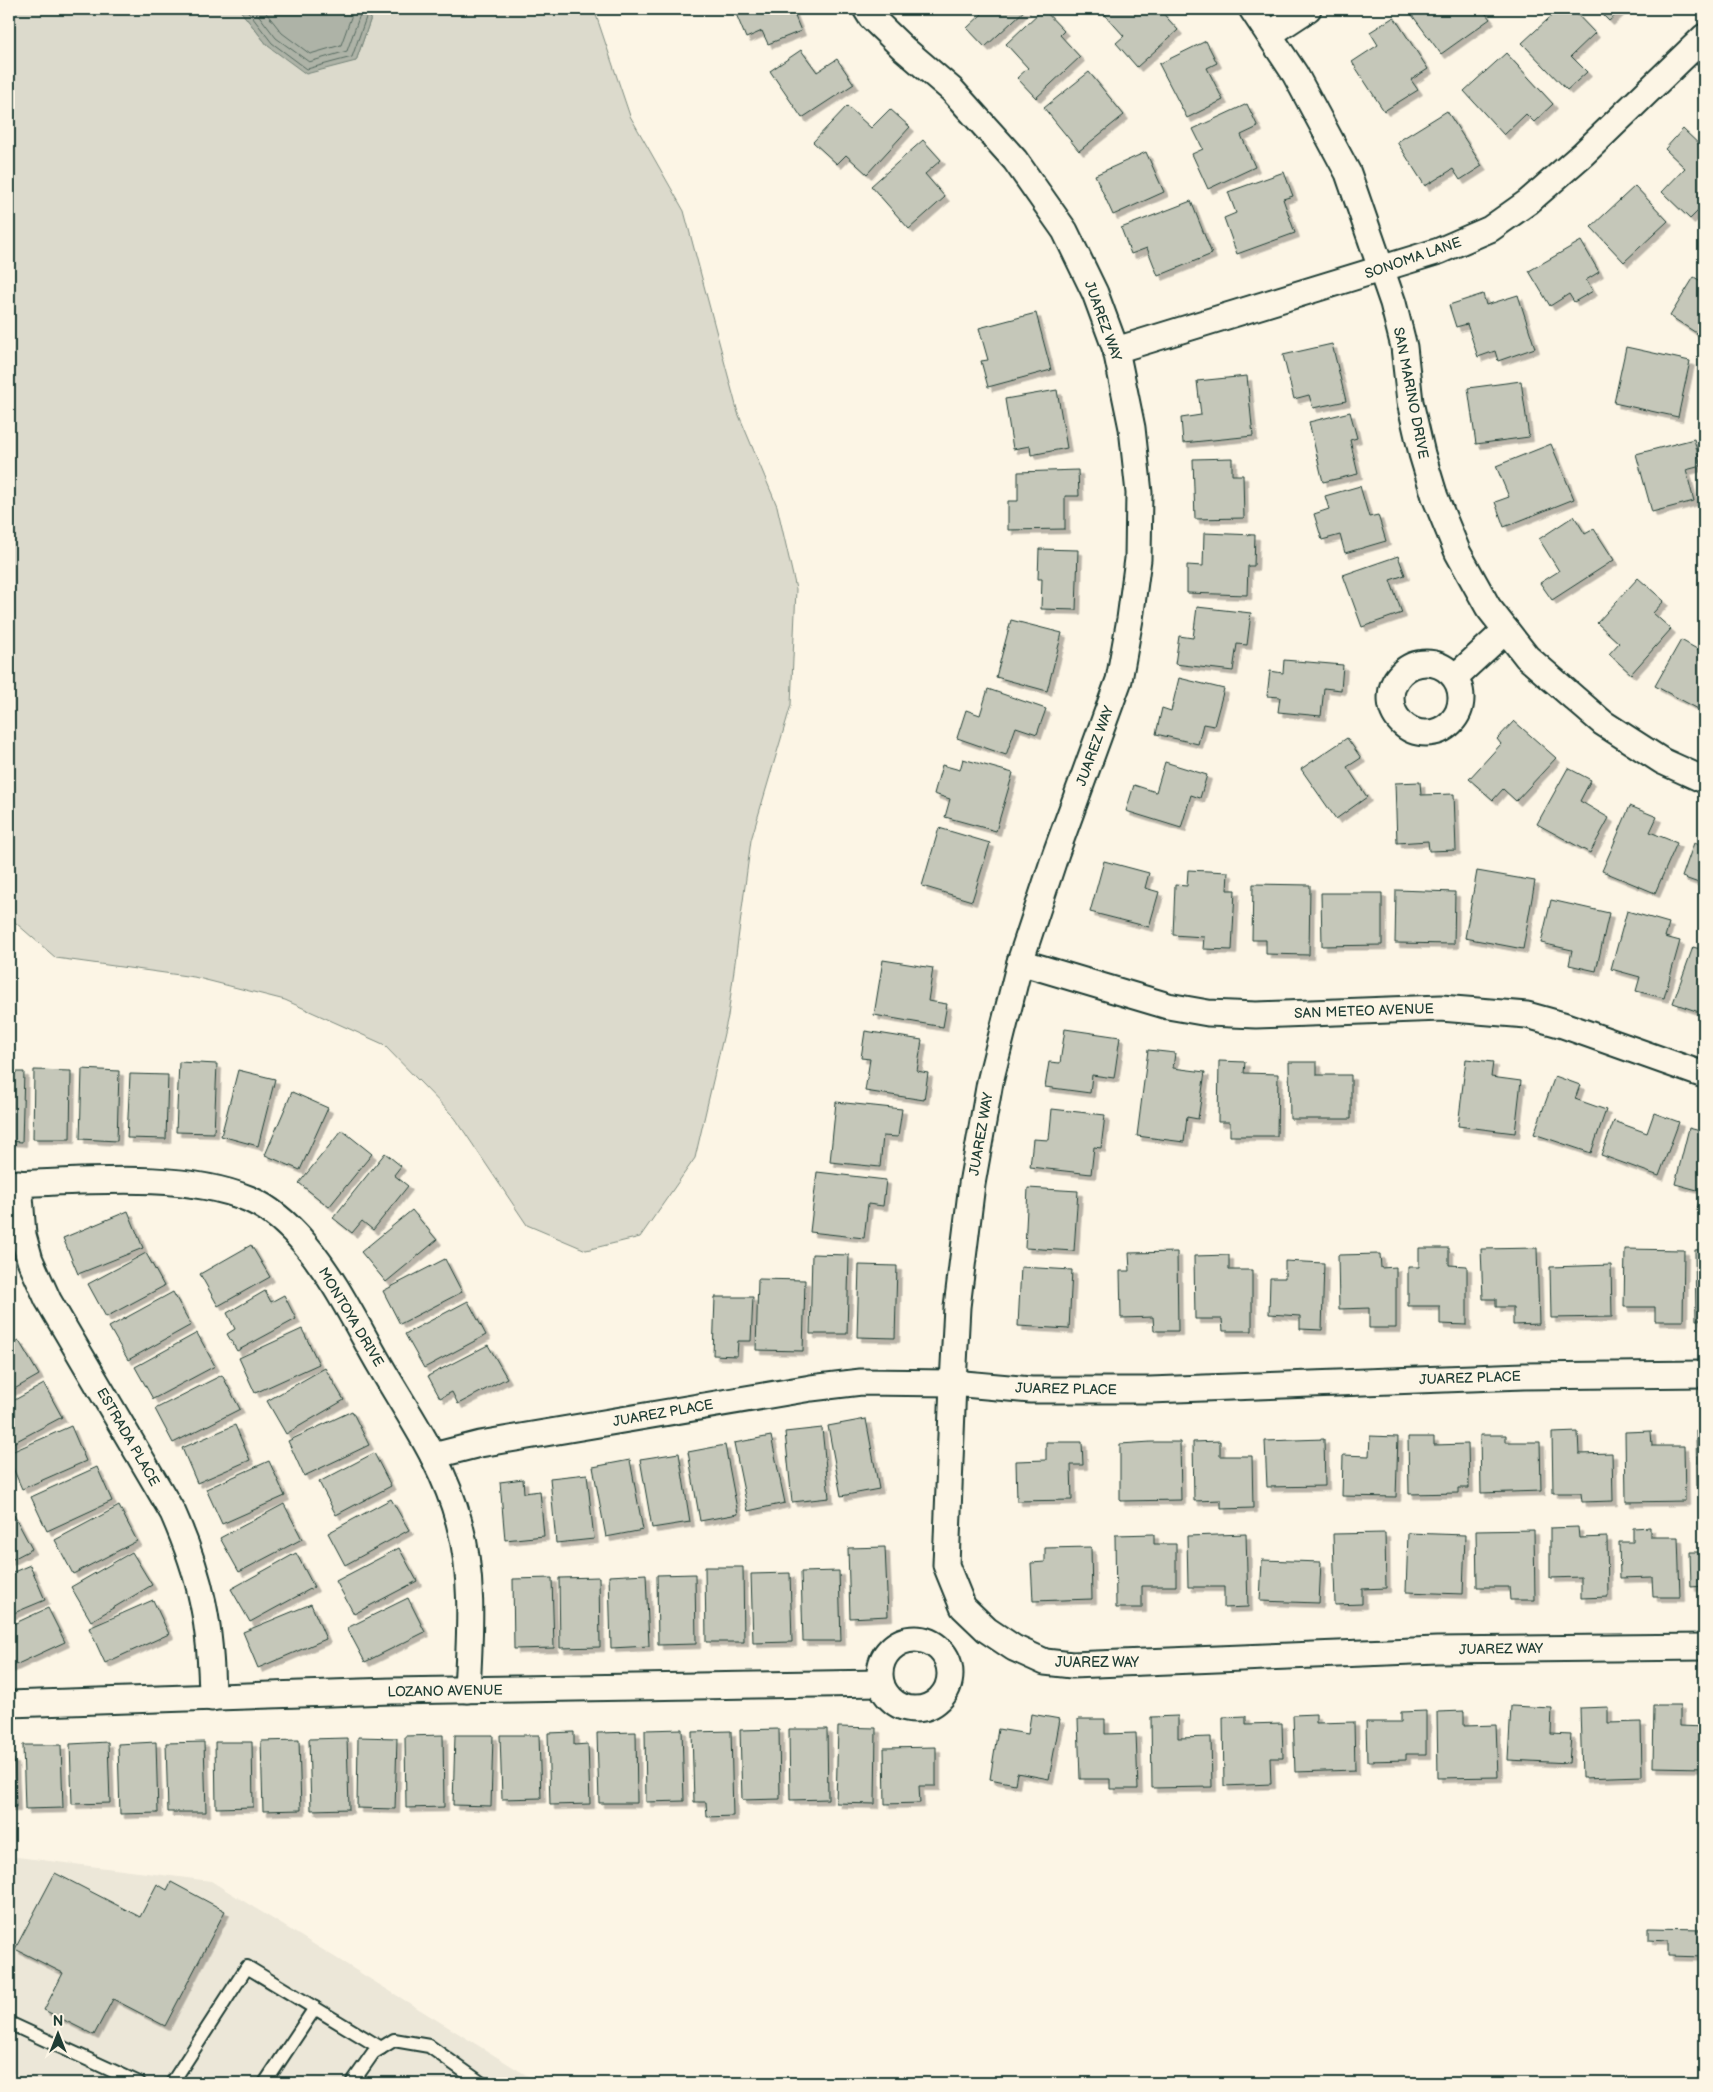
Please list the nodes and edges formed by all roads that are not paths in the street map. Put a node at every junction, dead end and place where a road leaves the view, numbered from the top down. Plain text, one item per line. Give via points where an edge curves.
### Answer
1 (866, 9) edge
2 (1252, 9) edge
3 (1308, 9) edge
4 (1270, 34) junction
5 (1704, 37) edge
6 (1381, 270) junction
7 (1116, 350) junction
8 (1506, 630) junction
9 (1455, 677) dead end
10 (1704, 780) edge
11 (1020, 962) junction
12 (1704, 1075) edge
13 (14, 1184) edge
14 (1704, 1374) edge
15 (953, 1383) junction
16 (434, 1456) junction
17 (1704, 1648) edge
18 (881, 1683) dead end
19 (467, 1690) junction
20 (212, 1698) junction
21 (9, 1704) edge
22 (315, 2008) junction
23 (9, 2023) edge
24 (381, 2048) junction
25 (114, 2078) edge
26 (139, 2083) edge
27 (172, 2083) edge
28 (265, 2083) edge
29 (352, 2083) edge
30 (481, 2083) edge

1 - 7 street, JUAREZ WAY via 903,48 952,90 1015,160 1065,231 1095,294
2 - 4 street, SAN MARINO DRIVE
3 - 4 street
4 - 6 street, SAN MARINO DRIVE via 1348,173
5 - 6 street, SONOMA LANE via 1583,154 1528,202 1490,229 1439,251
6 - 7 street, SONOMA LANE
6 - 8 street, SAN MARINO DRIVE via 1404,348 1410,402 1435,497 1458,553 1488,606
7 - 11 street, JUAREZ WAY via 1132,428 1139,493 1138,559 1130,619 1119,680
8 - 9 street
8 - 10 street, SAN MARINO DRIVE via 1527,657 1603,723 1662,761
11 - 12 street, SAN METEO AVENUE via 1168,1006 1208,1013 1256,1015 1441,1008 1528,1015
11 - 15 street, JUAREZ WAY via 990,1082 972,1184 957,1308
13 - 16 street, MONTOYA DRIVE via 176,1183 219,1189 249,1199 275,1213 305,1243 327,1273
13 - 20 street, ESTRADA PLACE via 30,1260 48,1300 173,1513 188,1548 207,1617
14 - 15 street, JUAREZ PLACE via 1524,1376 1150,1390 1031,1390
15 - 16 street, JUAREZ PLACE via 860,1382 811,1388 480,1444
15 - 17 street, JUAREZ WAY via 946,1565 963,1607 1014,1648 1045,1662 1072,1665 1437,1650
16 - 19 street, MONTOYA DRIVE via 450,1490 468,1564
18 - 19 street, LOZANO AVENUE
19 - 20 street, LOZANO AVENUE
20 - 21 street, LOZANO AVENUE
22 - 24 lane
22 - 27 lane via 247,1967
22 - 28 lane
23 - 25 lane
24 - 29 lane via 372,2053
24 - 30 lane via 394,2040 429,2046
25 - 26 lane

